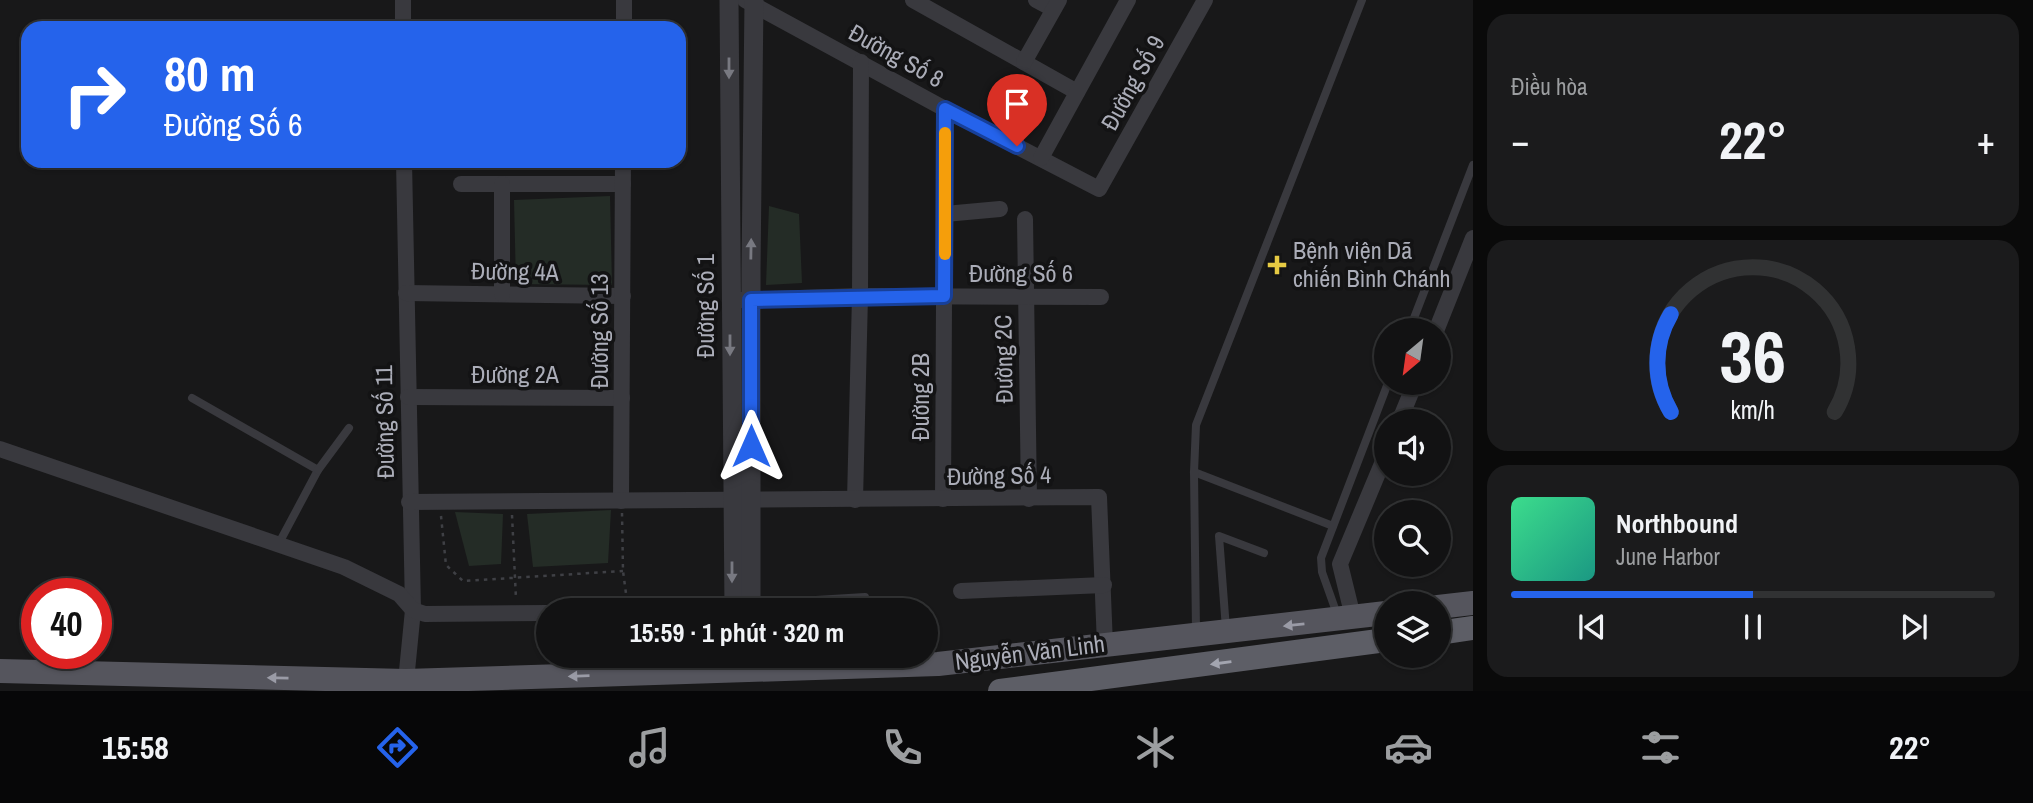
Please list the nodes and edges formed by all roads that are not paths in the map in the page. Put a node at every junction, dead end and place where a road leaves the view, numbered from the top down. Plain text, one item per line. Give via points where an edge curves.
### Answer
1 (403, 0) edge
2 (624, 0) edge
3 (729, 0) edge
4 (913, 0) edge
5 (1036, 0) edge
6 (1128, 0) edge
7 (1205, 0) edge
8 (1362, 0) edge
9 (751, 1) edge
10 (1056, 5) edge
11 (403, 21) edge
12 (624, 21) edge
13 (861, 62) junction
14 (1024, 62) junction
15 (1077, 92) junction
16 (945, 109) junction
17 (1041, 158) junction
18 (1473, 164) edge
19 (404, 168) edge
20 (623, 168) edge
21 (461, 184) dead end
22 (502, 184) junction
23 (623, 184) junction
24 (1099, 189) joint
25 (1000, 209) dead end
26 (945, 214) junction
27 (1025, 219) dead end
28 (1473, 238) edge
29 (406, 293) junction
30 (502, 294) junction
31 (622, 296) junction
32 (860, 296) junction
33 (944, 296) junction
34 (1101, 296) dead end
35 (1025, 297) junction
36 (730, 300) junction
37 (751, 300) junction
38 (1414, 318) edge
39 (1442, 318) edge
40 (1383, 396) edge
41 (408, 397) junction
42 (192, 398) dead end
43 (622, 398) junction
44 (349, 428) dead end
45 (0, 449) edge
46 (318, 470) junction
47 (1194, 472) junction
48 (1374, 483) edge
49 (943, 499) junction
50 (1029, 499) junction
51 (731, 500) junction
52 (752, 500) junction
53 (855, 500) junction
54 (621, 501) junction
55 (409, 502) junction
56 (1333, 526) junction
57 (278, 545) junction
58 (1264, 553) dead end
59 (1104, 585) junction
60 (961, 591) dead end
61 (865, 597) dead end
62 (741, 598) edge
63 (743, 598) edge
64 (854, 598) edge
65 (1473, 603) edge
66 (1451, 606) edge
67 (413, 610) junction
68 (536, 613) edge
69 (1374, 616) edge
70 (1346, 619) junction
71 (1473, 628) edge
72 (1226, 631) junction
73 (1451, 631) edge
74 (1196, 634) junction
75 (1374, 642) edge
76 (1105, 645) junction
77 (0, 671) edge
78 (744, 673) edge
79 (406, 681) junction
80 (1000, 691) edge

1 - 11 street
2 - 12 street
3 -> 36 street, Đường Số 1
4 - 14 street
5 - 10 street
6 - 15 street
7 - 24 street, Đường Số 9
8 - 47 lane via 1199,418
9 - 13 street, Đường Số 8
37 -> 9 street, Đường Số 1
10 - 14 street
13 - 16 street, Đường Số 8
13 - 32 street
14 - 15 street
15 - 17 street
16 - 17 street, Đường Số 8
16 - 26 street, Đường 2B
17 - 24 street, Đường Số 8
18 - 38 lane
19 - 29 street, Đường Số 11
20 - 23 street, Đường Số 13
21 - 22 street
22 - 23 street
22 - 30 street
23 - 31 street, Đường Số 13
25 - 26 street
26 - 33 street, Đường 2B
27 - 35 street, Đường 2C
28 - 39 street
29 - 30 street, Đường 4A
29 - 41 street, Đường Số 11
30 - 31 street, Đường 4A
31 - 43 street, Đường Số 13
32 - 33 street, Đường Số 6
32 - 37 street, Đường Số 6
32 - 53 street
33 - 35 street, Đường Số 6
33 - 49 street, Đường 2B
34 - 35 street, Đường Số 6
35 - 50 street, Đường 2C
36 - 37 street, Đường Số 6
36 -> 51 street, Đường Số 1
37 - 52 street, Đường Số 1
40 - 56 lane
41 - 43 street, Đường 2A
41 - 55 street, Đường Số 11
42 - 46 lane
43 - 54 street, Đường Số 13
44 - 46 lane
45 - 57 street
46 - 57 lane
47 - 56 lane
47 - 74 lane
48 - 70 street via 1340,565
49 - 50 street, Đường Số 4
49 - 53 street, Đường Số 4
50 - 59 street, Đường Số 4 via 1099,497
51 - 52 street, Đường Số 4
51 - 54 street, Đường Số 4
51 -> 62 street, Đường Số 1
52 - 53 street, Đường Số 4
52 - 63 street, Đường Số 1
54 - 55 street, Đường Số 4
55 - 67 street, Đường Số 11
56 - 70 lane via 1321,567
57 - 67 street via 344,567 399,594
58 - 72 lane via 1219,536
59 - 60 street
59 - 76 street, Đường Số 4
61 - 64 lane
65 - 66 main road
67 - 68 street via 425,614
67 - 79 street, Đường Số 11
69 - 70 main road, Nguyễn Văn Linh
70 -> 72 main road, Nguyễn Văn Linh
71 - 73 highway
72 - 74 main road, Nguyễn Văn Linh
74 - 76 main road, Nguyễn Văn Linh
75 -> 80 highway, Nguyễn Văn Linh
76 - 78 main road, Nguyễn Văn Linh via 938,664
79 -> 77 main road, Nguyễn Văn Linh
78 -> 79 main road, Nguyễn Văn Linh

